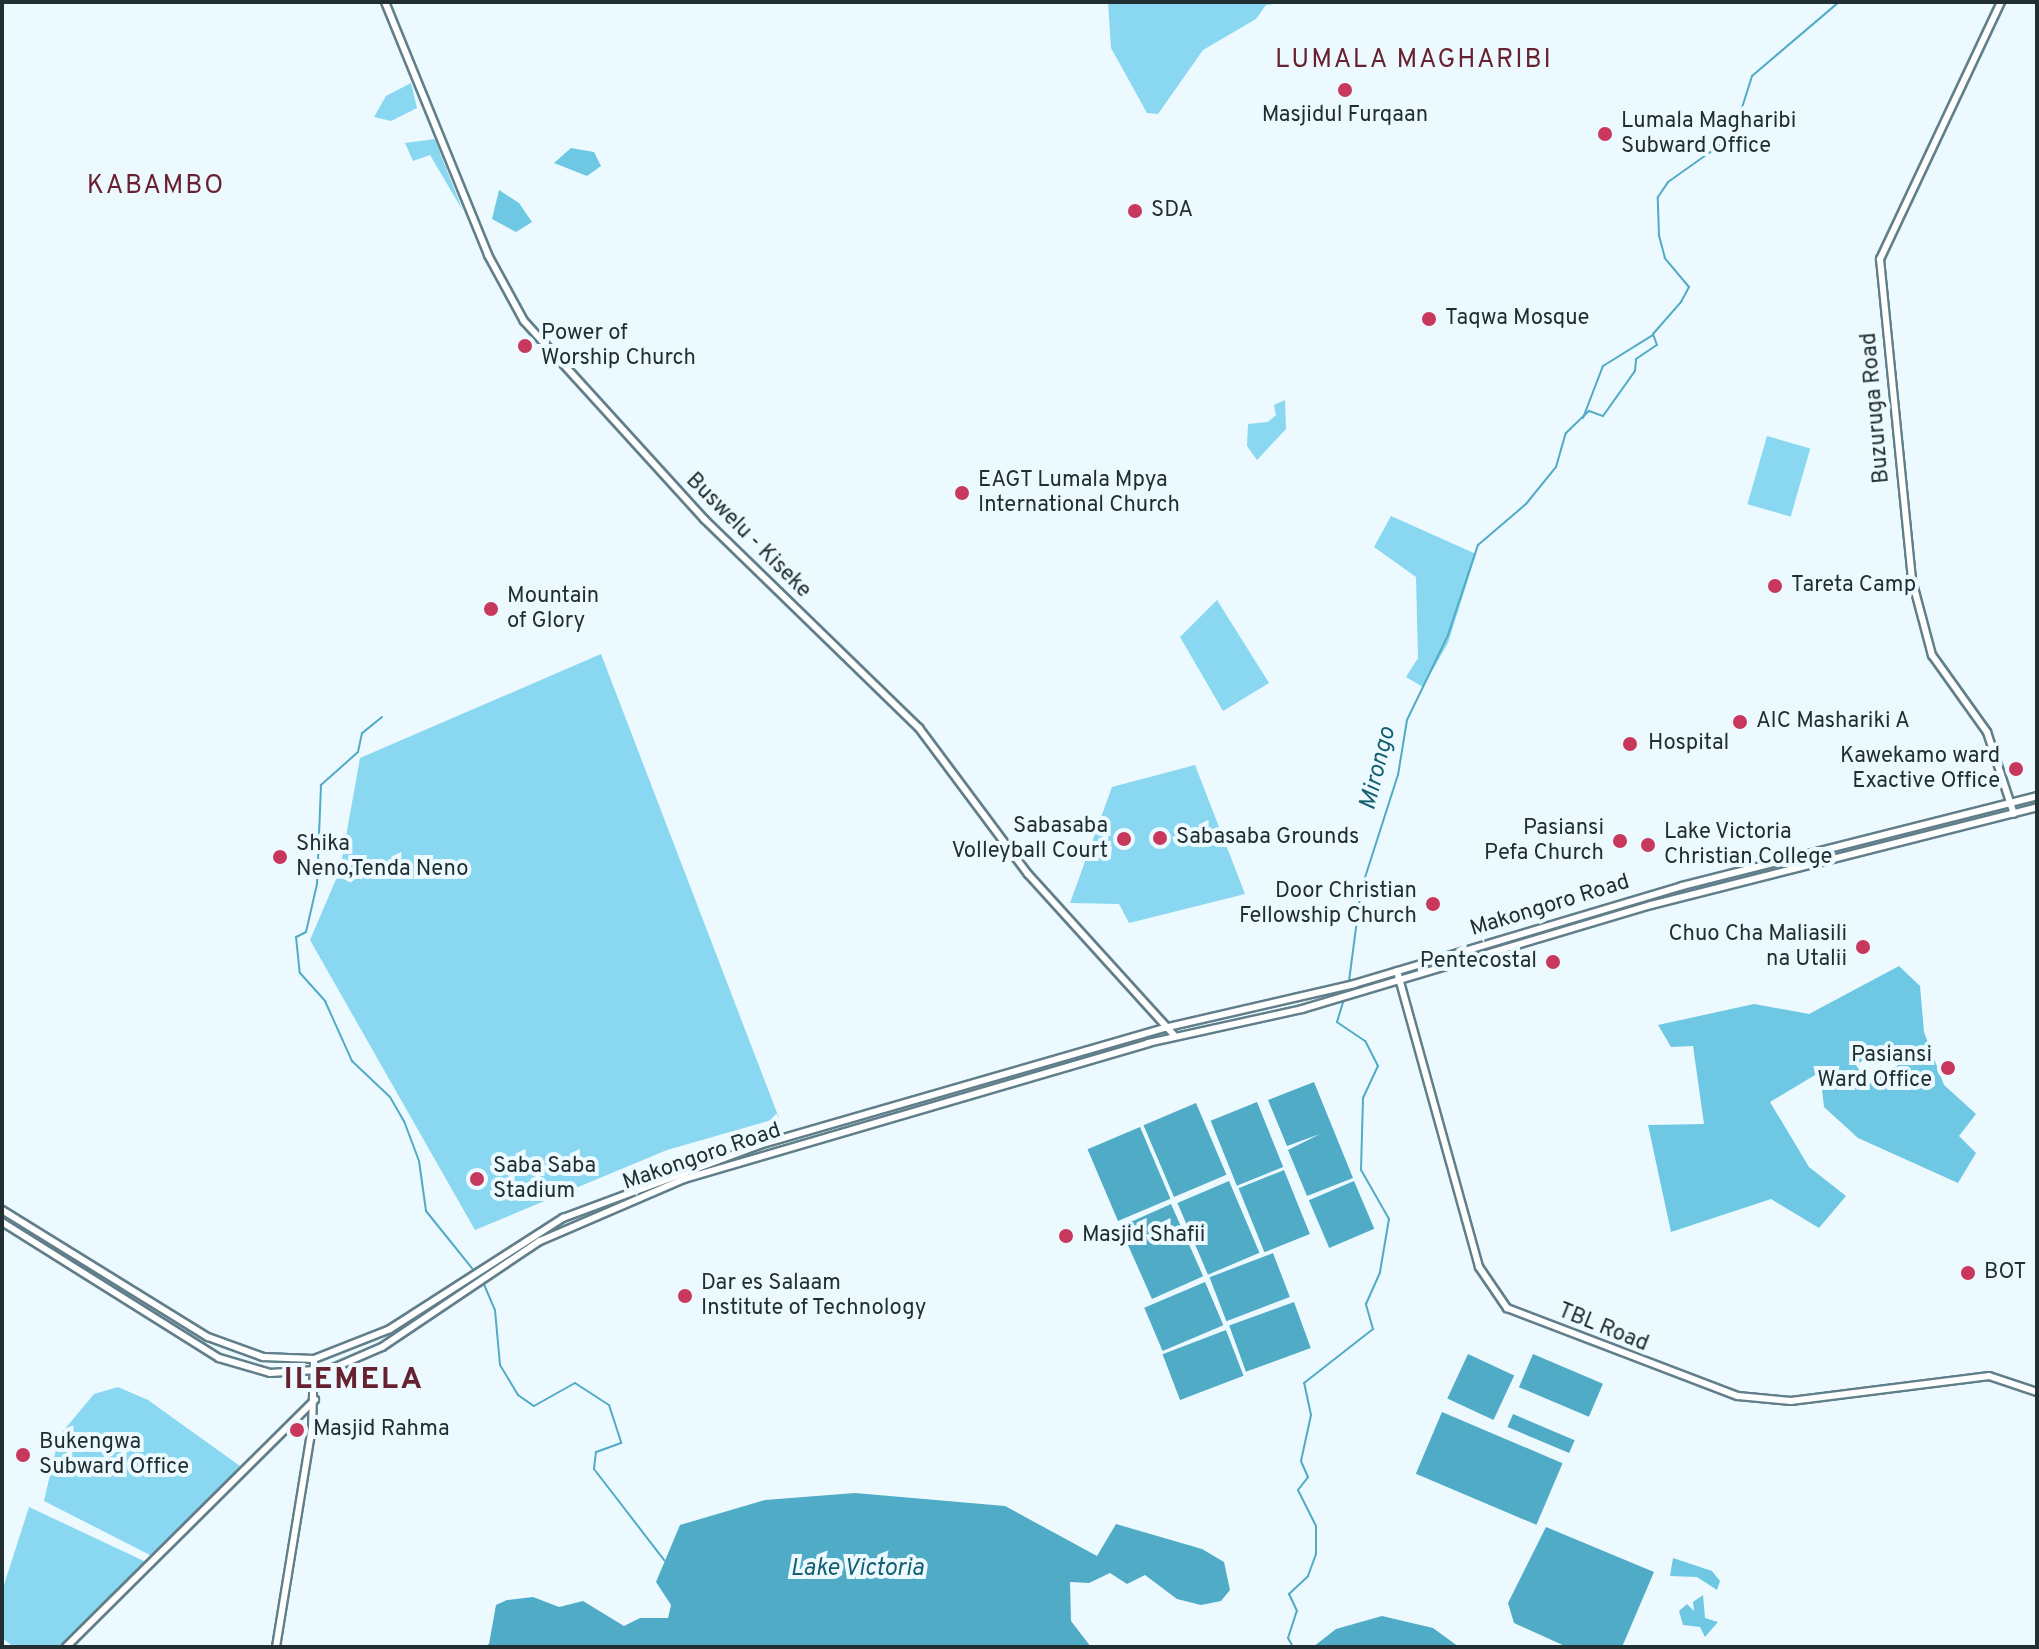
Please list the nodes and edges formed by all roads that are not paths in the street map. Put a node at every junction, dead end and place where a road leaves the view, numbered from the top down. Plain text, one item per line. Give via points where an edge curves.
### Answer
1 (385, 2) edge
2 (2001, 2) edge
3 (2037, 796) edge
4 (2011, 803) junction
5 (2037, 807) edge
6 (2014, 814) junction
7 (1397, 971) junction
8 (1400, 981) junction
9 (1164, 1028) junction
10 (1175, 1036) junction
11 (2, 1210) edge
12 (2, 1222) edge
13 (314, 1359) junction
14 (315, 1372) junction
15 (2037, 1392) edge
16 (315, 1400) junction
17 (66, 1647) edge
18 (276, 1647) edge

1 - 9 main road, Buswelu - Kiseke via 494,269 524,321 704,519 919,728 1028,874 1135,986
2 - 4 main road, Buzuruga Road via 1935,132 1880,259 1912,580 1932,655 1987,732
3 - 4 main road, Makongoro Road
4 - 6 main road, Buzuruga Road
4 - 7 main road, Makongoro Road via 1682,886
5 - 6 main road, Makongoro Road
6 - 8 main road, Makongoro Road via 1651,905
7 - 8 main road, TBL Road
7 - 9 main road, Makongoro Road
8 - 10 main road, Makongoro Road
8 - 15 main road, TBL Road via 1479,1267 1507,1308 1738,1396 1799,1400 1989,1376
9 - 10 main road, Buswelu - Kiseke
9 - 13 main road, Makongoro Road via 708,1162 587,1206 390,1329
10 - 14 main road, Makongoro Road via 684,1179 568,1226 371,1353
11 - 13 main road, Makongoro Road via 208,1337 263,1357
12 - 14 main road, Makongoro Road via 219,1358 256,1371
13 - 14 main road
14 - 16 main road
16 - 17 main road
16 - 18 main road

